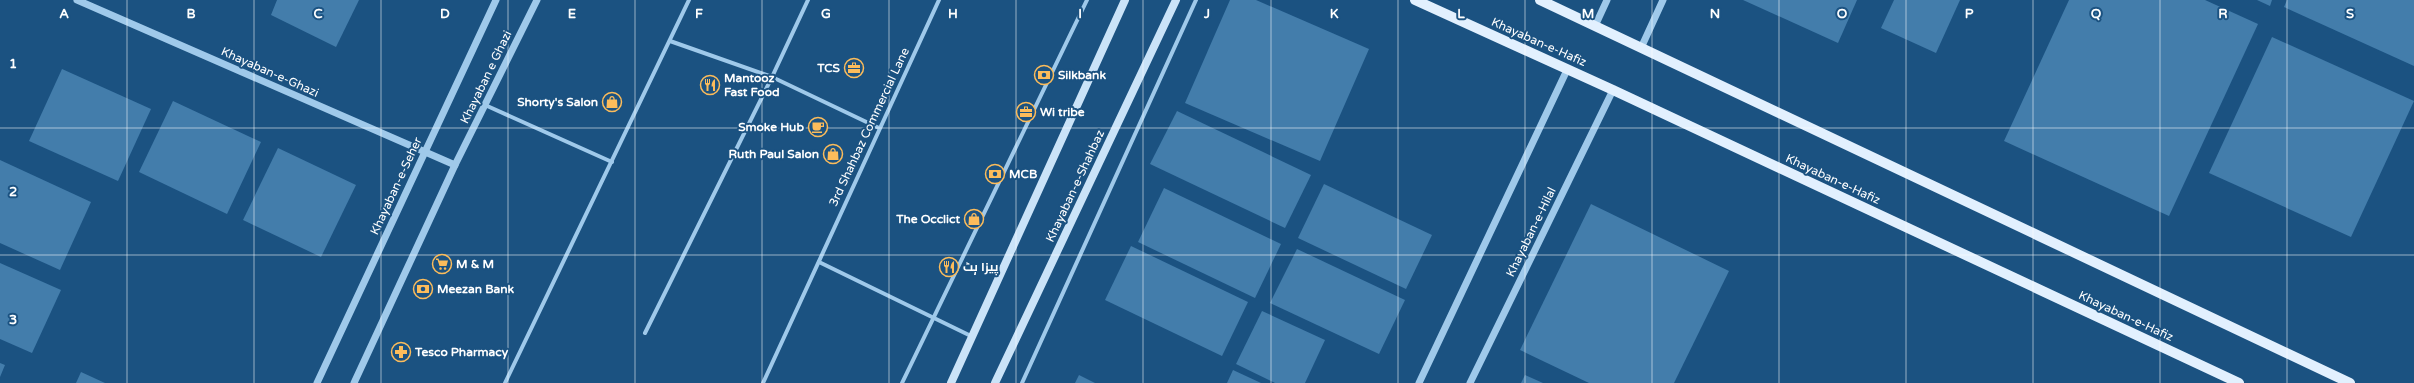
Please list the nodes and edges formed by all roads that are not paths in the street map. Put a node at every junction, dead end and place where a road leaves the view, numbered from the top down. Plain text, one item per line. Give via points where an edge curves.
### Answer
1 (77, 0) edge
2 (496, 0) edge
3 (537, 0) edge
4 (689, 0) edge
5 (808, 0) edge
6 (939, 0) edge
7 (1087, 0) edge
8 (1125, 0) edge
9 (1176, 0) edge
10 (1196, 0) edge
11 (1415, 0) edge
12 (1540, 0) edge
13 (1607, 0) edge
14 (1663, 0) edge
15 (1595, 26) junction
16 (670, 41) junction
17 (1641, 48) junction
18 (1567, 70) junction
19 (772, 76) junction
20 (1613, 90) junction
21 (485, 105) junction
22 (879, 128) junction
23 (424, 151) junction
24 (612, 162) junction
25 (455, 165) junction
26 (819, 262) junction
27 (933, 316) junction
28 (645, 333) dead end
29 (973, 337) junction
30 (317, 383) edge
31 (354, 383) edge
32 (505, 383) edge
33 (763, 383) edge
34 (902, 383) edge
35 (951, 383) edge
36 (995, 383) edge
37 (1022, 383) edge
38 (1419, 383) edge
39 (1470, 383) edge
40 (2239, 383) edge
41 (2350, 383) edge

1 - 23 street, Khayaban-e-Ghazi
2 - 23 street, Khayaban-e-Seher
3 - 21 street, Khayaban e Ghazi
4 - 16 street
5 - 19 street
6 - 22 street, 3rd Shahbaz Commercial Lane
7 - 27 street
8 - 29 main road
9 - 36 main road, Khayaban-e-Shahbaz
10 - 37 street
11 - 18 main road, Khayaban-e-Hafiz
12 - 15 main road
13 - 15 street
14 - 17 street
15 - 17 main road
16 - 19 street
16 - 24 street
17 - 41 main road
18 - 20 main road, Khayaban-e-Hafiz
18 - 38 street
19 - 22 street
19 - 28 street
20 - 39 street, Khayaban-e-Hilal
20 - 40 main road, Khayaban-e-Hafiz
21 - 24 street
21 - 25 street, Khayaban e Ghazi
22 - 26 street, 3rd Shahbaz Commercial Lane
23 - 25 street, Khayaban-e-Ghazi
23 - 30 street, Khayaban-e-Seher
24 - 32 street
25 - 31 street
26 - 27 street
26 - 33 street, 3rd Shahbaz Commercial Lane
27 - 29 street
27 - 34 street
29 - 35 main road

